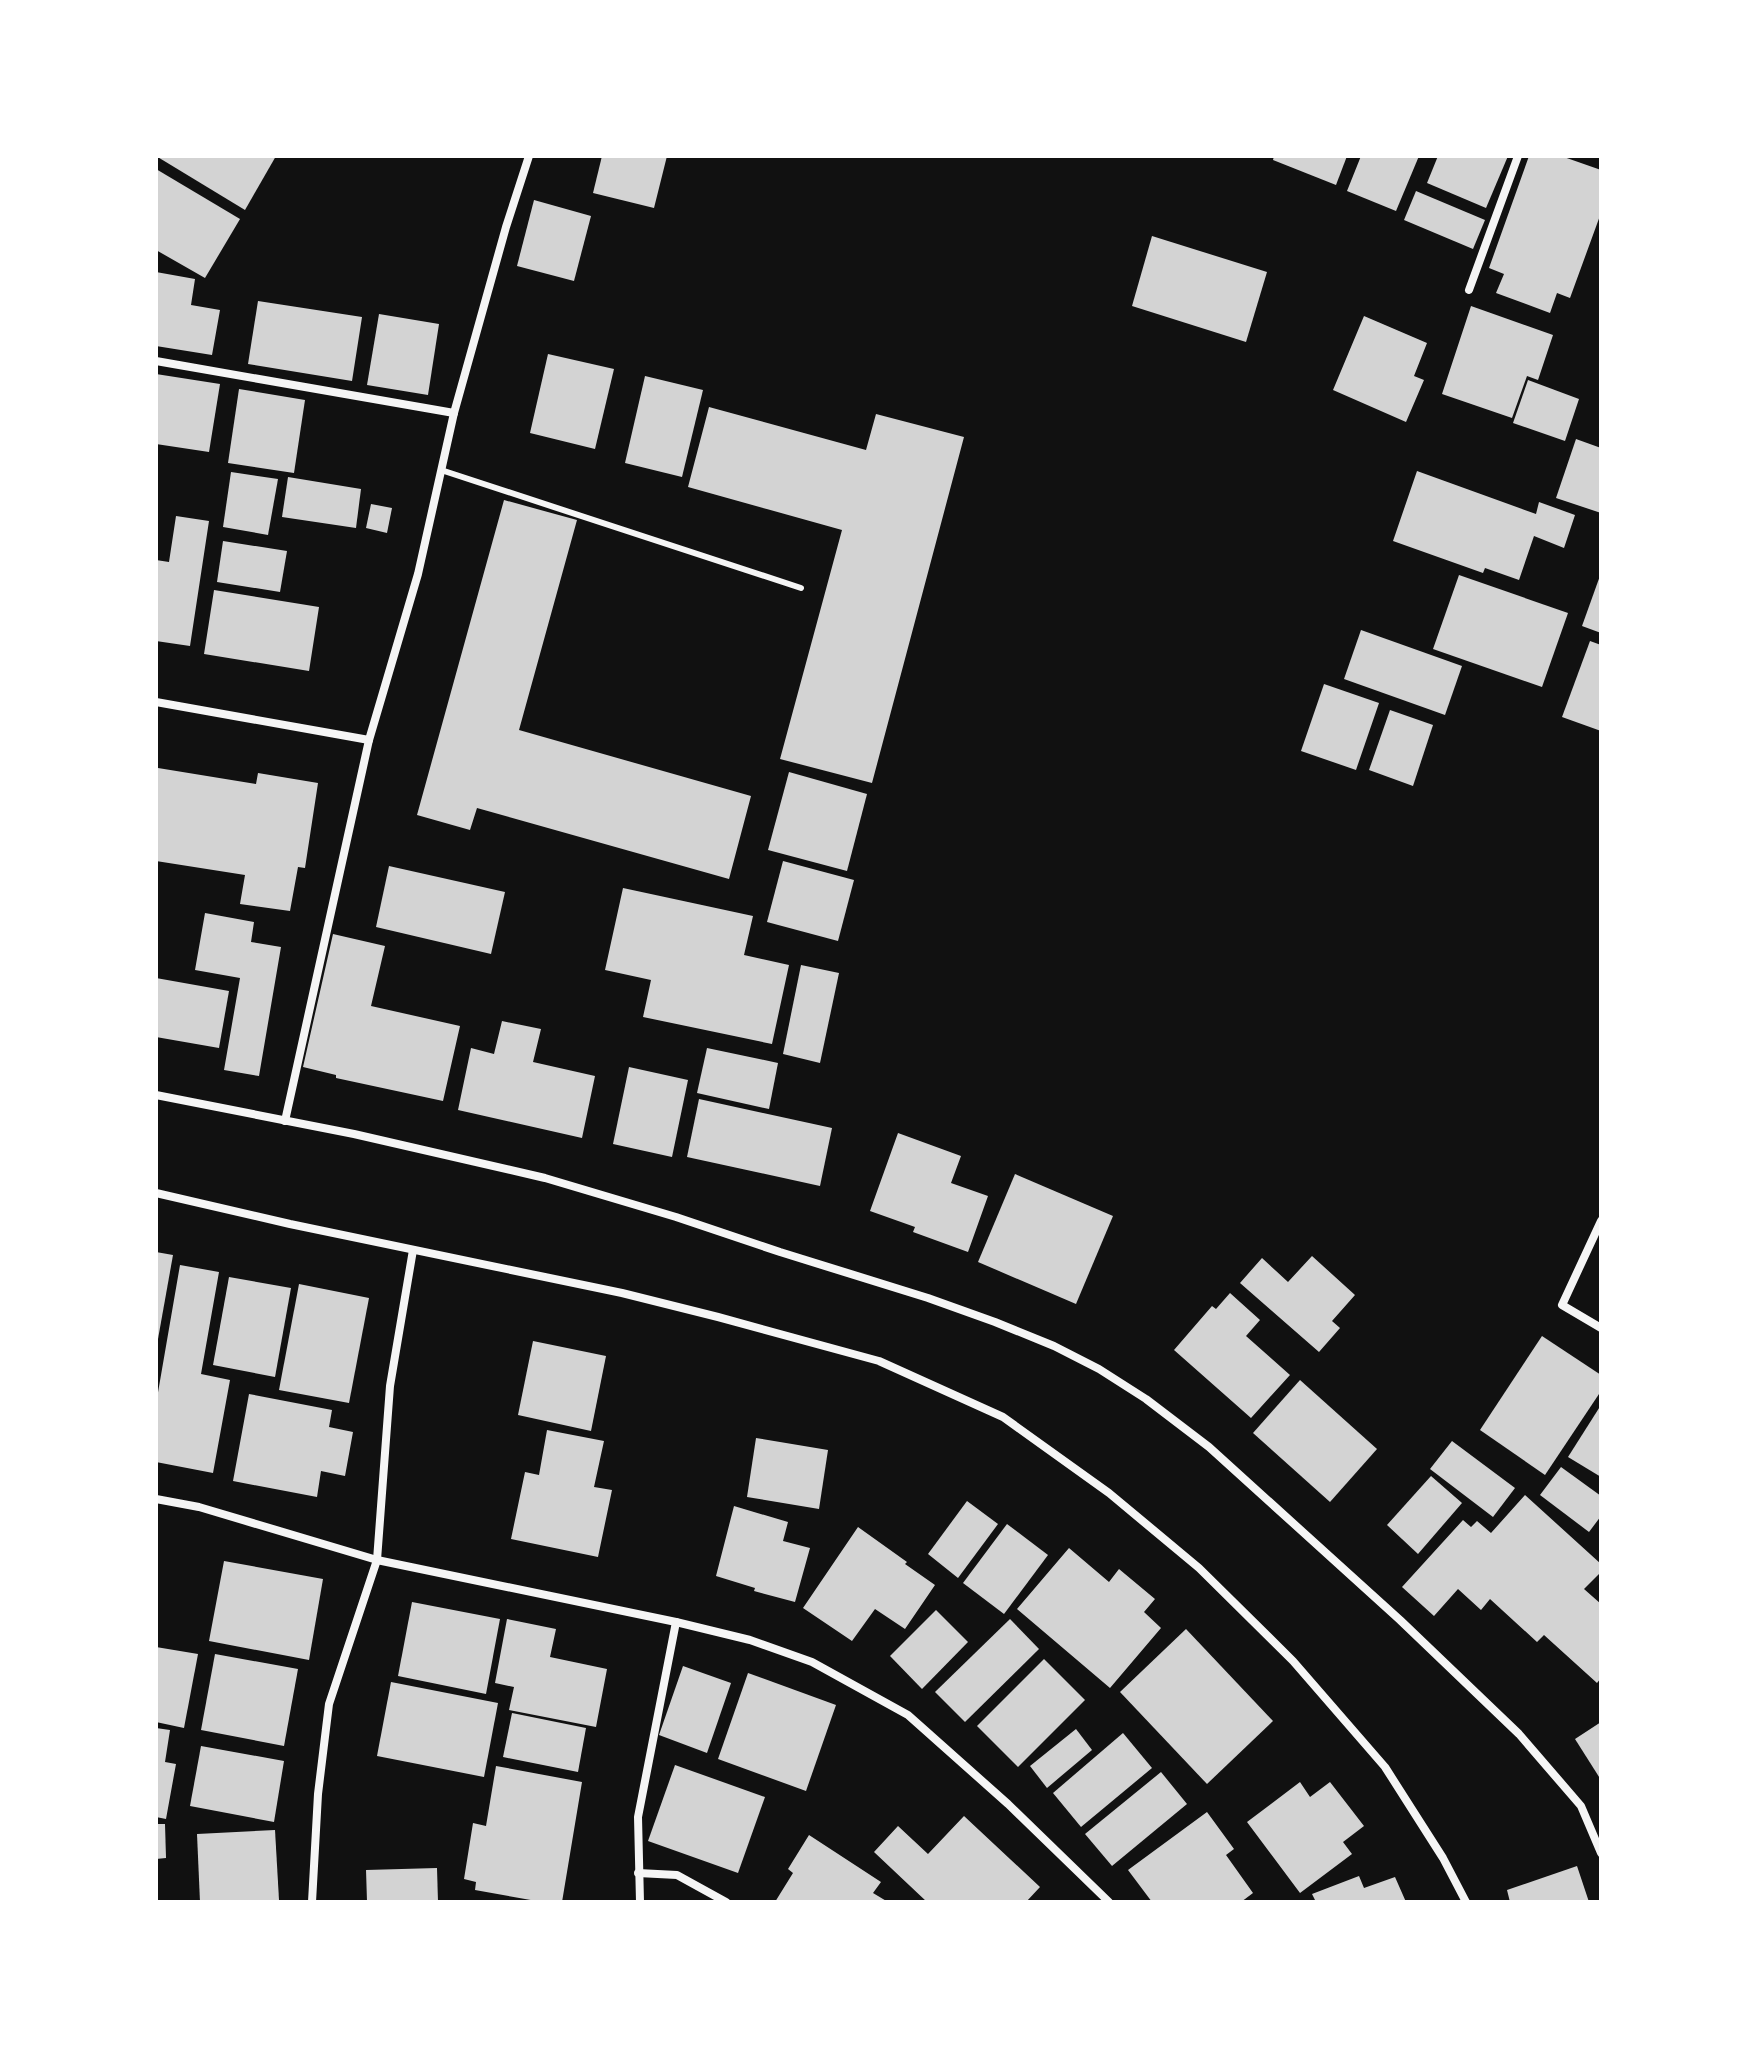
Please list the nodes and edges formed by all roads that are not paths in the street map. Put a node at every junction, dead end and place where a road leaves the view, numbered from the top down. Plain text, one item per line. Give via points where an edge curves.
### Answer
1 (529, 156) edge
2 (1518, 156) edge
3 (1469, 290) dead end
4 (156, 361) edge
5 (454, 413) junction
6 (441, 470) junction
7 (801, 588) dead end
8 (156, 702) edge
9 (369, 740) junction
10 (156, 1095) edge
11 (285, 1121) junction
12 (156, 1193) edge
13 (1601, 1221) edge
14 (413, 1250) junction
15 (1601, 1328) edge
16 (156, 1499) edge
17 (377, 1560) junction
18 (676, 1622) junction
19 (1601, 1853) edge
20 (638, 1873) junction
21 (312, 1902) edge
22 (640, 1902) edge
23 (726, 1902) edge
24 (1109, 1902) edge
25 (1466, 1902) edge

1 - 5 street
2 - 3 street
4 - 5 street
5 - 6 street
6 - 7 lane
6 - 9 street via 418,574
8 - 9 street
9 - 11 street
10 - 11 street
11 - 19 street via 545,1178 676,1217 995,1322 1099,1369 1209,1447 1519,1734 1581,1806
12 - 14 street
13 - 15 street via 1562,1305
14 - 17 street via 390,1386
14 - 25 street via 622,1293 879,1361 1003,1417 1109,1493 1199,1568 1293,1661 1385,1767
16 - 17 street
17 - 18 street
17 - 21 street via 329,1704
18 - 20 street via 638,1817
18 - 24 street via 812,1662 908,1715
20 - 22 street
20 - 23 street via 677,1875

